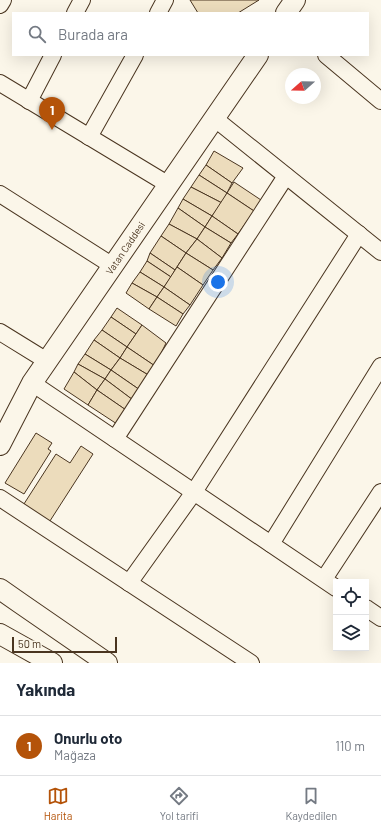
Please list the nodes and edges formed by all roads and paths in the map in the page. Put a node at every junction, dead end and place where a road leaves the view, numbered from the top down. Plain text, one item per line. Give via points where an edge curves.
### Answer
1 (3, 0) edge
2 (82, 0) edge
3 (165, 0) edge
4 (295, 0) edge
5 (0, 5) edge
6 (76, 12) edge
7 (159, 12) edge
8 (287, 12) edge
9 (52, 56) edge
10 (134, 56) edge
11 (257, 56) edge
12 (327, 56) edge
13 (0, 83) edge
14 (29, 101) junction
15 (381, 101) edge
16 (214, 118) junction
17 (89, 137) junction
18 (286, 176) junction
19 (169, 185) junction
20 (0, 194) edge
21 (359, 234) junction
22 (381, 252) edge
23 (113, 266) junction
24 (0, 332) edge
25 (47, 361) junction
26 (381, 366) edge
27 (32, 383) junction
28 (115, 439) junction
29 (0, 445) edge
30 (194, 492) junction
31 (381, 492) edge
32 (0, 498) edge
33 (271, 544) junction
34 (129, 583) junction
35 (330, 583) edge
36 (0, 589) edge
37 (369, 610) edge
38 (381, 618) edge
39 (0, 634) edge
40 (52, 663) edge
41 (107, 663) edge
42 (251, 663) edge

1 - 5 street
2 - 6 street
3 - 7 street
4 - 8 main road
9 - 14 street
10 - 17 street
11 - 16 main road, Vatan Caddesi
12 - 15 street
13 - 14 street
14 - 17 street
16 - 18 street
16 - 19 main road, Vatan Caddesi
17 - 19 street
18 - 21 street
18 - 28 street
19 - 23 main road, Vatan Caddesi
20 - 23 street
21 - 22 street
21 - 30 street
23 - 25 main road, Vatan Caddesi
24 - 25 street
25 - 27 main road, Vatan Caddesi
26 - 33 street
27 - 28 street
27 - 29 main road, Vatan Caddesi
28 - 30 street
30 - 33 street
30 - 34 street
31 - 35 street
32 - 34 street
33 - 35 street
34 - 42 street
36 - 41 main road
37 - 38 street
39 - 40 main road

